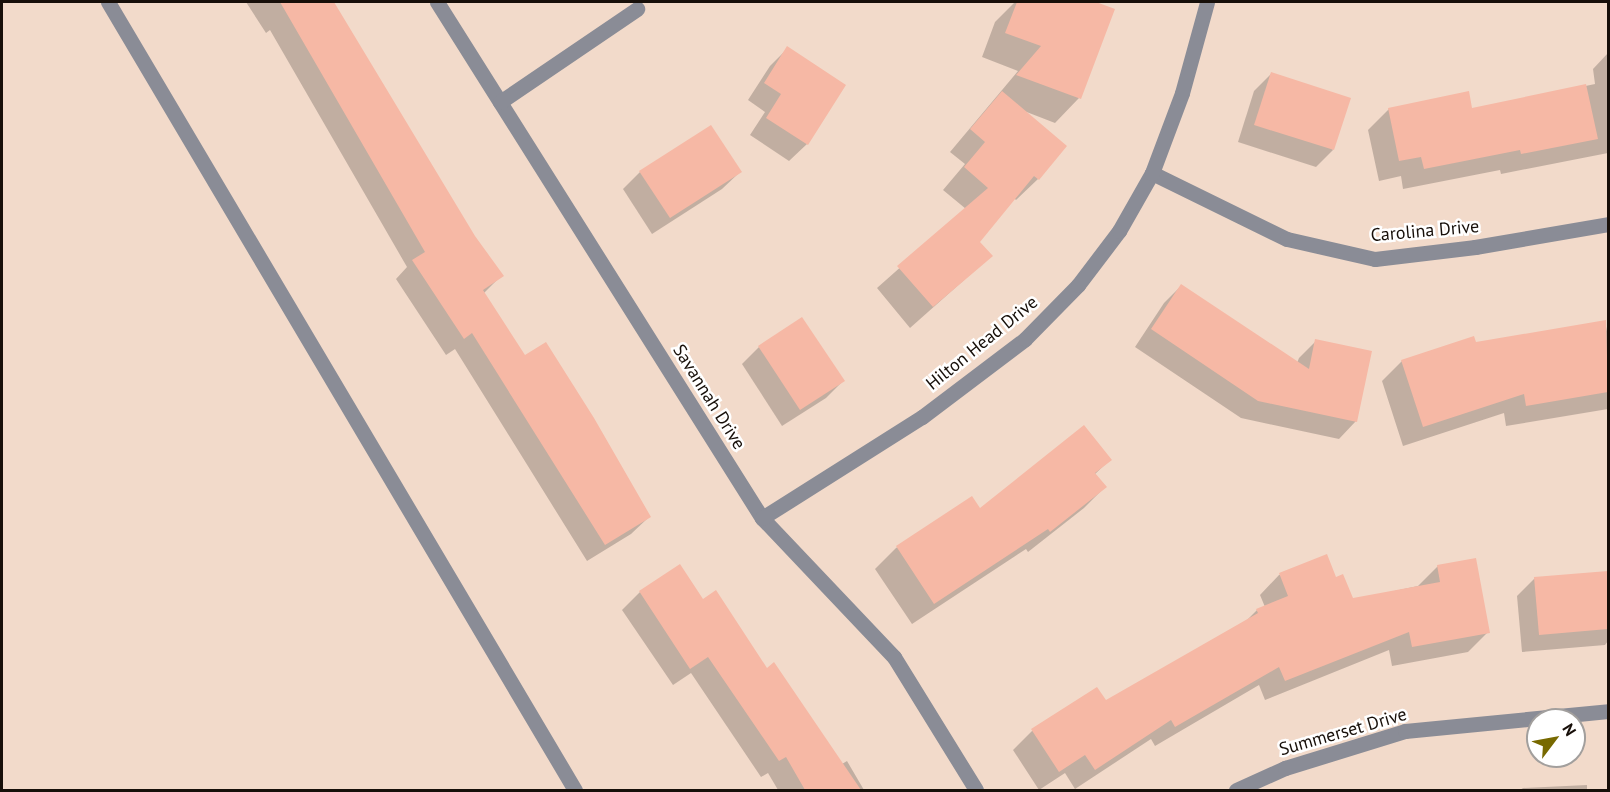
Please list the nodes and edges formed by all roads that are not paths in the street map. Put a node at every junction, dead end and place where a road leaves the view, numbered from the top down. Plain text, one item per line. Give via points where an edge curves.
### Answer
1 (108, 2) edge
2 (437, 2) edge
3 (1207, 2) edge
4 (638, 9) dead end
5 (500, 102) junction
6 (1152, 173) junction
7 (1608, 224) edge
8 (762, 518) junction
9 (1608, 711) edge
10 (575, 790) edge
11 (976, 790) edge
12 (1236, 790) edge

1 - 10 street
2 - 5 street, Savannah Drive
3 - 6 street, Hilton Head Drive via 1182,93
4 - 5 street
5 - 8 street, Savannah Drive
6 - 7 street, Carolina Drive via 1287,238 1374,258 1474,247
6 - 8 street, Hilton Head Drive via 1119,231 1078,285 1025,339 922,417
8 - 11 street, Savannah Drive via 894,657
9 - 12 street, Summerset Drive via 1405,731 1285,768

